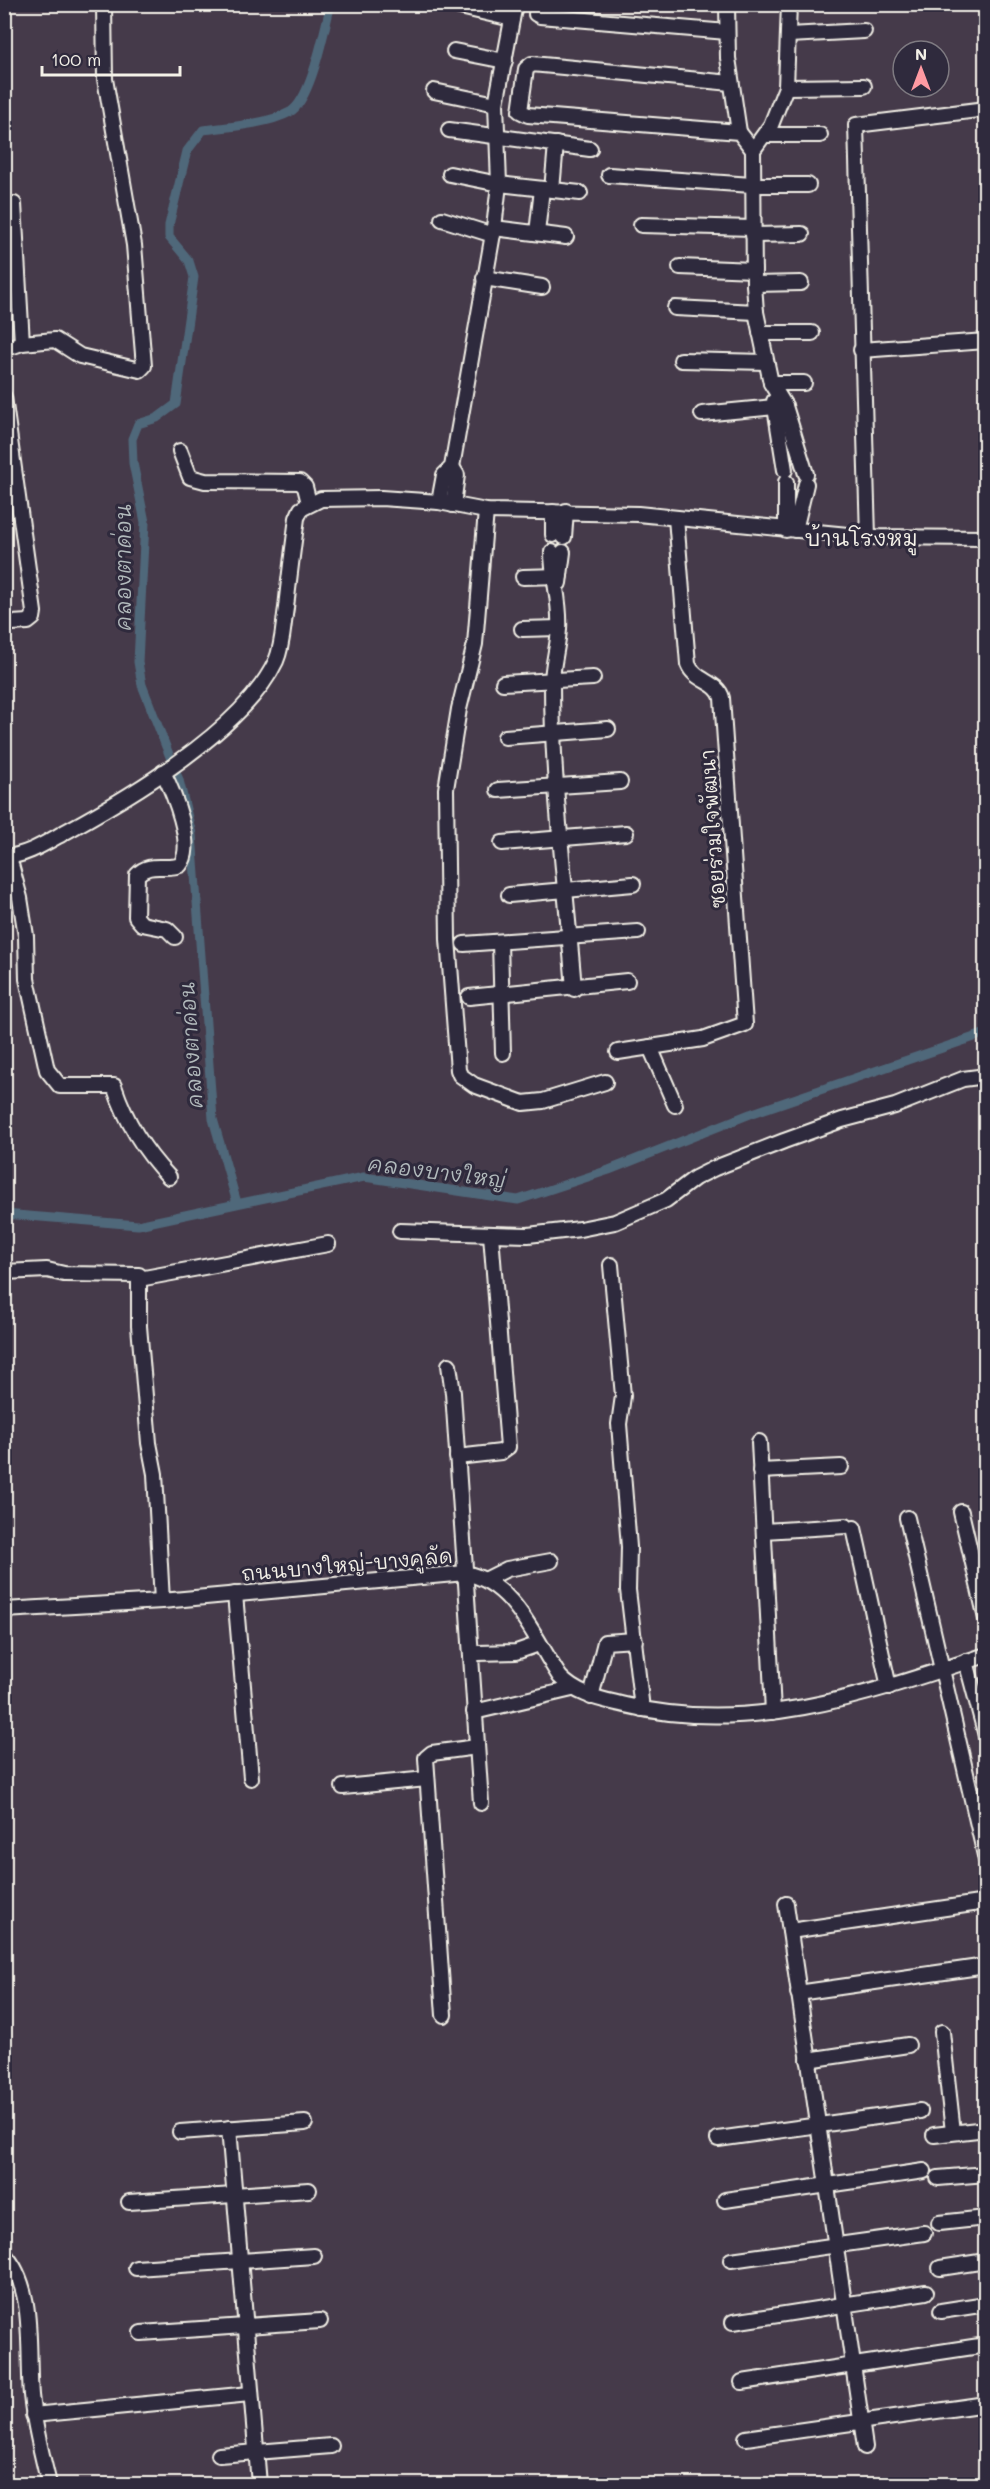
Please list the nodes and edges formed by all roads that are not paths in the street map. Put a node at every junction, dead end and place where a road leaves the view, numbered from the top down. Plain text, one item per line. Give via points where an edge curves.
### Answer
1 (104, 4) edge
2 (515, 4) edge
3 (537, 4) edge
4 (727, 4) edge
5 (789, 4) edge
6 (456, 6) dead end
7 (512, 19) junction
8 (864, 31) dead end
9 (727, 32) junction
10 (789, 34) junction
11 (454, 51) dead end
12 (505, 62) junction
13 (731, 83) junction
14 (864, 86) dead end
15 (786, 87) junction
16 (434, 91) dead end
17 (496, 104) junction
18 (986, 109) edge
19 (449, 130) dead end
20 (739, 132) junction
21 (765, 135) junction
22 (820, 135) dead end
23 (496, 136) junction
24 (556, 144) junction
25 (590, 149) dead end
26 (753, 150) junction
27 (450, 174) dead end
28 (609, 175) dead end
29 (499, 184) junction
30 (752, 185) junction
31 (808, 185) dead end
32 (547, 189) junction
33 (580, 193) dead end
34 (14, 204) dead end
35 (442, 219) dead end
36 (641, 225) dead end
37 (493, 231) junction
38 (753, 232) junction
39 (537, 233) junction
40 (802, 234) dead end
41 (566, 237) dead end
42 (680, 267) dead end
43 (754, 270) junction
44 (484, 278) junction
45 (801, 282) dead end
46 (754, 284) junction
47 (542, 287) dead end
48 (675, 308) dead end
49 (756, 312) junction
50 (760, 333) junction
51 (812, 333) dead end
52 (986, 340) edge
53 (21, 343) junction
54 (4, 349) edge
55 (861, 350) junction
56 (681, 360) dead end
57 (766, 362) junction
58 (804, 382) dead end
59 (772, 386) junction
60 (4, 397) edge
61 (779, 408) junction
62 (702, 414) dead end
63 (180, 451) dead end
64 (309, 503) junction
65 (446, 503) junction
66 (486, 511) junction
67 (560, 512) junction
68 (676, 518) junction
69 (790, 530) junction
70 (559, 536) dead end
71 (868, 537) junction
72 (986, 538) edge
73 (558, 552) dead end
74 (523, 577) dead end
75 (557, 580) junction
76 (12, 623) dead end
77 (559, 628) junction
78 (522, 629) dead end
79 (593, 678) dead end
80 (552, 681) junction
81 (502, 683) dead end
82 (608, 729) dead end
83 (554, 733) junction
84 (505, 737) dead end
85 (165, 770) junction
86 (621, 782) dead end
87 (557, 786) junction
88 (498, 790) dead end
89 (626, 833) dead end
90 (562, 838) junction
91 (502, 843) dead end
92 (7, 857) edge
93 (633, 884) dead end
94 (567, 891) junction
95 (509, 895) dead end
96 (638, 932) dead end
97 (175, 937) dead end
98 (570, 938) junction
99 (500, 942) junction
100 (464, 944) dead end
101 (627, 981) dead end
102 (574, 988) junction
103 (503, 996) junction
104 (469, 997) dead end
105 (650, 1047) junction
106 (618, 1052) dead end
107 (503, 1053) dead end
108 (986, 1076) edge
109 (605, 1082) dead end
110 (675, 1105) dead end
111 (169, 1177) dead end
112 (400, 1231) dead end
113 (491, 1234) junction
114 (328, 1244) dead end
115 (610, 1264) dead end
116 (4, 1272) edge
117 (139, 1279) junction
118 (449, 1365) dead end
119 (759, 1442) dead end
120 (457, 1457) junction
121 (841, 1467) dead end
122 (760, 1471) junction
123 (961, 1512) dead end
124 (907, 1518) dead end
125 (764, 1531) junction
126 (551, 1561) dead end
127 (465, 1573) junction
128 (487, 1579) junction
129 (234, 1594) junction
130 (162, 1601) junction
131 (4, 1610) edge
132 (986, 1619) edge
133 (635, 1640) junction
134 (986, 1641) edge
135 (538, 1644) junction
136 (478, 1653) dead end
137 (984, 1655) edge
138 (966, 1661) junction
139 (942, 1670) junction
140 (889, 1687) junction
141 (572, 1689) junction
142 (591, 1697) junction
143 (642, 1709) junction
144 (474, 1712) junction
145 (773, 1712) junction
146 (986, 1736) edge
147 (477, 1747) junction
148 (250, 1778) dead end
149 (427, 1779) junction
150 (343, 1787) dead end
151 (481, 1803) dead end
152 (986, 1860) edge
153 (986, 1902) edge
154 (786, 1904) dead end
155 (790, 1931) junction
156 (986, 1966) edge
157 (798, 1993) junction
158 (444, 2015) dead end
159 (942, 2032) dead end
160 (908, 2045) dead end
161 (808, 2060) junction
162 (920, 2110) dead end
163 (304, 2123) dead end
164 (817, 2126) junction
165 (229, 2128) junction
166 (986, 2129) edge
167 (180, 2132) dead end
168 (953, 2132) junction
169 (934, 2135) dead end
170 (718, 2139) dead end
171 (924, 2171) dead end
172 (986, 2174) edge
173 (938, 2178) dead end
174 (826, 2186) junction
175 (309, 2190) dead end
176 (234, 2196) junction
177 (725, 2200) dead end
178 (129, 2202) dead end
179 (986, 2218) edge
180 (939, 2223) dead end
181 (924, 2233) dead end
182 (834, 2246) junction
183 (4, 2254) edge
184 (314, 2256) dead end
185 (731, 2260) dead end
186 (986, 2261) edge
187 (239, 2262) junction
188 (136, 2268) dead end
189 (940, 2268) dead end
190 (926, 2292) dead end
191 (986, 2304) edge
192 (843, 2305) junction
193 (940, 2311) dead end
194 (320, 2321) dead end
195 (733, 2322) dead end
196 (245, 2328) junction
197 (141, 2333) dead end
198 (986, 2345) edge
199 (851, 2366) junction
200 (742, 2382) dead end
201 (250, 2394) junction
202 (986, 2404) edge
203 (33, 2415) junction
204 (859, 2421) junction
205 (746, 2438) dead end
206 (331, 2446) dead end
207 (865, 2447) dead end
208 (256, 2453) junction
209 (219, 2456) dead end
210 (49, 2484) edge
211 (259, 2484) edge

1 - 53 street via 105,79 134,245 144,366 140,370 80,357 55,340
2 - 7 street
3 - 9 street via 536,14 540,16
4 - 9 street
5 - 10 street
6 - 7 street
7 - 12 street
8 - 10 street
9 - 13 street
10 - 15 street
11 - 12 street
12 - 17 street
13 - 20 street
13 - 20 street via 532,64 526,69 520,111 528,115
14 - 15 street
15 - 21 street
16 - 17 street
17 - 23 street
18 - 55 street via 856,124
19 - 23 street
20 - 26 street
21 - 22 street
21 - 26 street
23 - 24 street
23 - 29 street
24 - 25 street
24 - 32 street
26 - 30 street
27 - 29 street
28 - 30 street
29 - 32 street
29 - 37 street
30 - 31 street
30 - 38 street
32 - 33 street
32 - 39 street
34 - 53 street
35 - 37 street
36 - 38 street
37 - 39 street
37 - 44 street
38 - 40 street
38 - 43 street
39 - 41 street
42 - 43 street
43 - 46 street
44 - 47 street
44 - 65 street via 452,466 457,475
45 - 46 street
46 - 49 street
48 - 49 street
49 - 50 street
50 - 51 street
50 - 57 street
52 - 55 street
53 - 54 street
55 - 71 street
56 - 57 street
57 - 59 street
58 - 59 street
59 - 61 street
60 - 76 street via 34,612 28,622
61 - 62 street
61 - 69 street
61 - 69 street via 806,479
63 - 64 street via 186,473 195,479 300,482
64 - 65 street via 321,499 381,498
64 - 85 street via 297,518 283,631 271,671 240,710
65 - 66 street
66 - 67 street
66 - 109 street via 476,644 459,709 446,789 448,939 458,1070 460,1076 474,1085 523,1102 543,1101
67 - 68 street
67 - 70 street
68 - 69 street
68 - 105 street, ซอยร่วมใจพัฒนา via 688,664 695,677 719,690 722,698 745,1024 703,1039
69 - 71 street
71 - 72 street
73 - 75 street
74 - 75 street
75 - 77 street
77 - 78 street
77 - 80 street
79 - 80 street
80 - 81 street
80 - 83 street
82 - 83 street
83 - 84 street
83 - 87 street
85 - 92 street via 91,818 26,853
85 - 97 street via 181,814 184,859 175,867 149,866 137,874 136,917 142,924 167,929
86 - 87 street
87 - 88 street
87 - 90 street
89 - 90 street
90 - 91 street
90 - 94 street
92 - 111 street via 26,936 27,979 47,1070 60,1086 114,1086 123,1114 146,1152
93 - 94 street
94 - 95 street
94 - 98 street
96 - 98 street
98 - 99 street
98 - 102 street
99 - 100 street
99 - 103 street
101 - 102 street
102 - 103 street
103 - 104 street
103 - 107 street
105 - 106 street, ซอยร่วมใจพัฒนา
105 - 110 street
108 - 113 street via 963,1079 895,1106 784,1141 705,1173 666,1200 615,1222 580,1229
112 - 113 street
113 - 120 street via 508,1447 501,1452
114 - 117 street
115 - 133 street via 623,1396 619,1424 629,1548 628,1590
116 - 117 street via 137,1274
117 - 130 street via 139,1326 155,1474
118 - 120 street
119 - 122 street
120 - 127 street
121 - 122 street
122 - 125 street
123 - 132 street
124 - 139 street
125 - 140 street via 850,1527
125 - 145 street
126 - 128 street via 507,1569
127 - 128 street, ถนนบางใหญ่-บางคูลัด
127 - 129 street, ถนนบางใหญ่-บางคูลัด
127 - 144 street
128 - 135 street, ถนนบางใหญ่-บางคูลัด via 510,1599
129 - 130 street, ถนนบางใหญ่-บางคูลัด
129 - 148 street
130 - 131 street, ถนนบางใหญ่-บางคูลัด
133 - 142 street via 605,1642
133 - 143 street
134 - 137 street
135 - 136 street via 516,1652
135 - 141 street, ถนนบางใหญ่-บางคูลัด
137 - 138 street, ถนนบางใหญ่-บางคูลัด
138 - 139 street, ถนนบางใหญ่-บางคูลัด
138 - 146 street
139 - 140 street, ถนนบางใหญ่-บางคูลัด
139 - 152 street
140 - 145 street, ถนนบางใหญ่-บางคูลัด via 835,1702
141 - 142 street, ถนนบางใหญ่-บางคูลัด
141 - 144 street
142 - 143 street, ถนนบางใหญ่-บางคูลัด
143 - 145 street, ถนนบางใหญ่-บางคูลัด via 701,1717
144 - 147 street
147 - 149 street via 428,1755
147 - 151 street
149 - 150 street
149 - 158 street
153 - 155 street
154 - 155 street
155 - 157 street
156 - 157 street
157 - 161 street
159 - 168 street
160 - 161 street
161 - 164 street
162 - 164 street
163 - 165 street
164 - 170 street
164 - 174 street
165 - 167 street
165 - 176 street
166 - 168 street
168 - 169 street
171 - 174 street
172 - 173 street
174 - 177 street
174 - 182 street
175 - 176 street
176 - 178 street
176 - 187 street
179 - 180 street
181 - 182 street
182 - 185 street
182 - 192 street
183 - 203 street via 18,2271 24,2291
184 - 187 street
186 - 189 street
187 - 188 street
187 - 196 street
190 - 192 street
191 - 193 street
192 - 195 street
192 - 199 street
194 - 196 street
196 - 197 street
196 - 201 street
198 - 199 street
199 - 200 street
199 - 204 street
201 - 203 street
201 - 208 street
202 - 204 street
203 - 210 street
204 - 205 street
204 - 207 street
206 - 208 street
208 - 209 street
208 - 211 street

